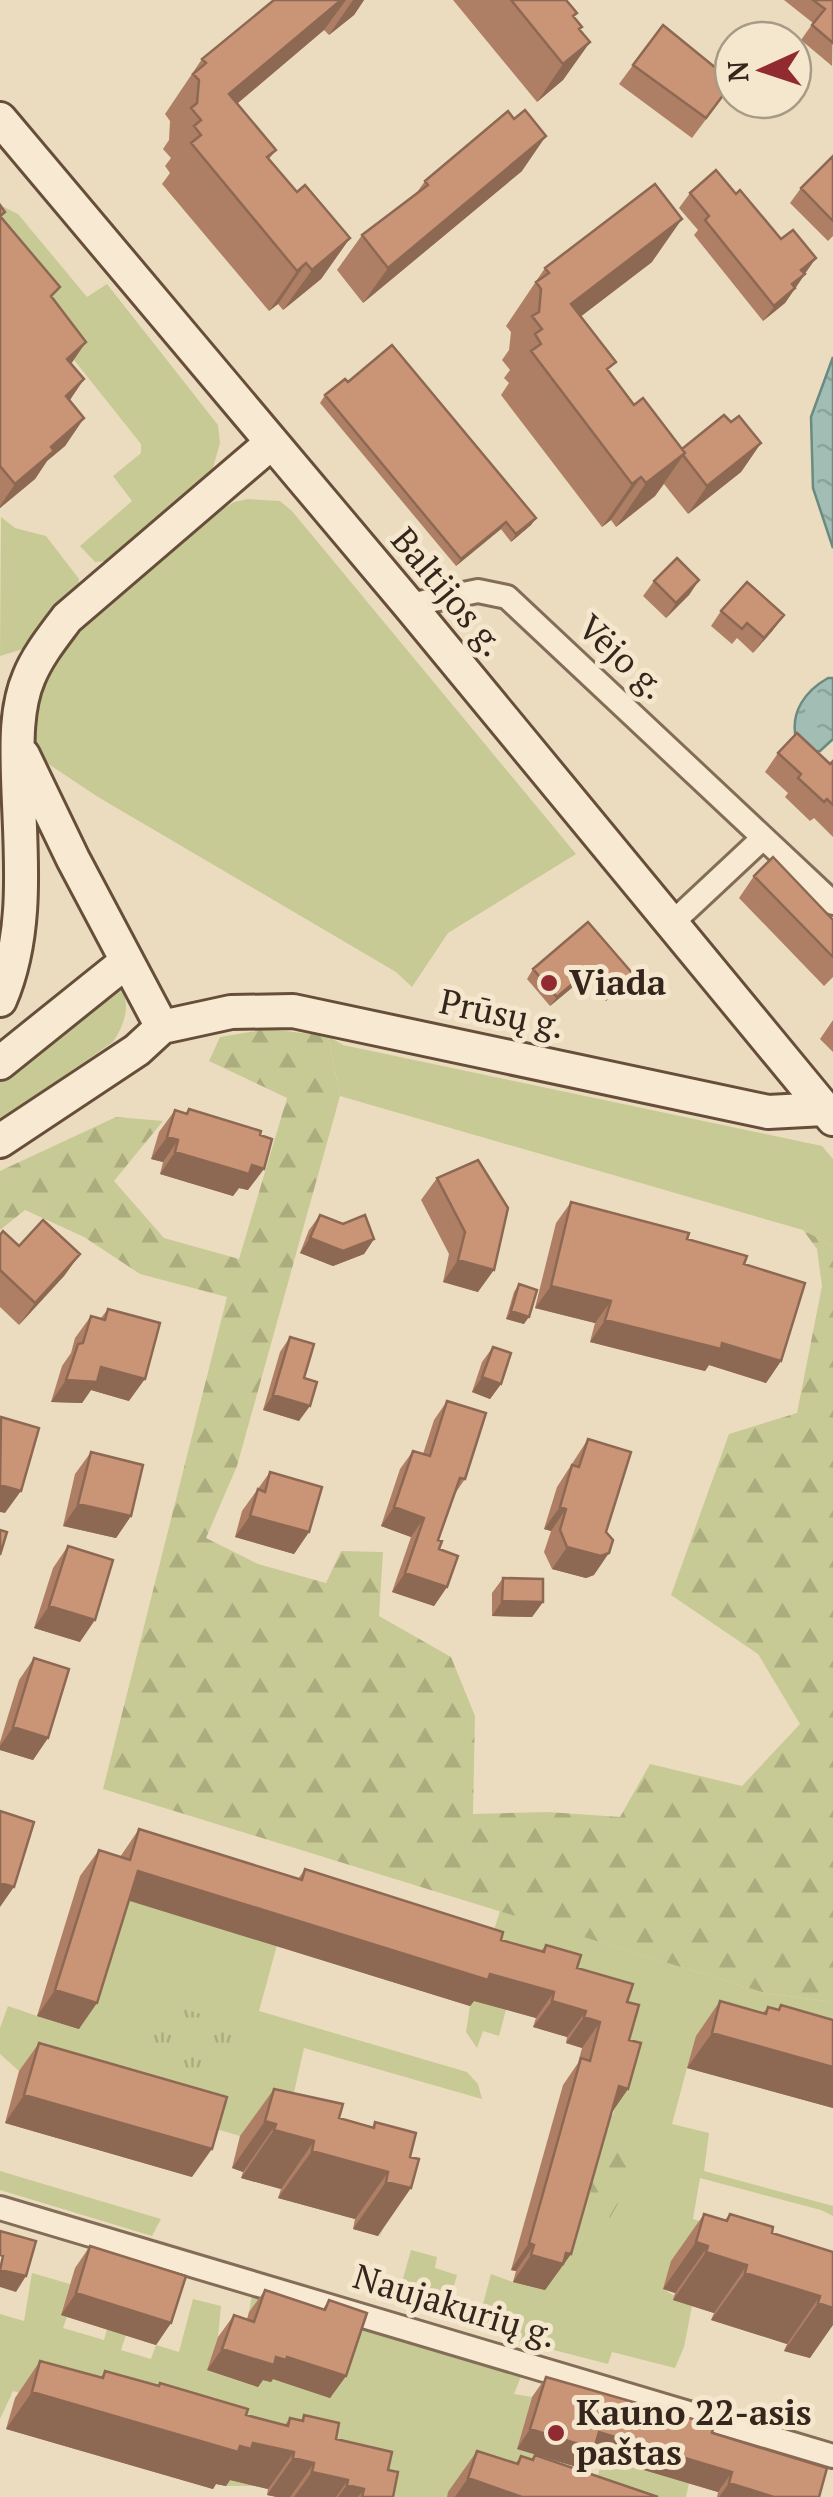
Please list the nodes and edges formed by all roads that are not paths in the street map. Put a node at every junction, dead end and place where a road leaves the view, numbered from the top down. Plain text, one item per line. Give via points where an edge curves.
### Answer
1 (0, 118) edge
2 (270, 444) junction
3 (409, 605) junction
4 (17, 742) junction
5 (763, 838) junction
6 (833, 904) edge
7 (672, 924) junction
8 (127, 961) junction
9 (0, 1000) edge
10 (162, 1027) junction
11 (0, 1063) edge
12 (829, 1114) edge
13 (0, 1141) edge
14 (0, 2208) edge
15 (833, 2456) edge

1 - 2 main road, Baltijos g.
2 - 3 main road, Baltijos g.
2 - 4 main road via 67,618 28,680
3 - 5 street, Vėjo g. via 478,590 506,597
3 - 7 main road, Baltijos g.
4 - 8 main road
4 - 9 main road via 21,901 12,972
5 - 6 street, Vėjo g.
5 - 7 street
7 - 12 main road, Baltijos g.
8 - 10 main road
8 - 11 main road
10 - 12 main road, Prūsų g. via 230,1012 293,1011 768,1112
10 - 13 main road, Prūsų g.
14 - 15 street, Naujakurių g.

